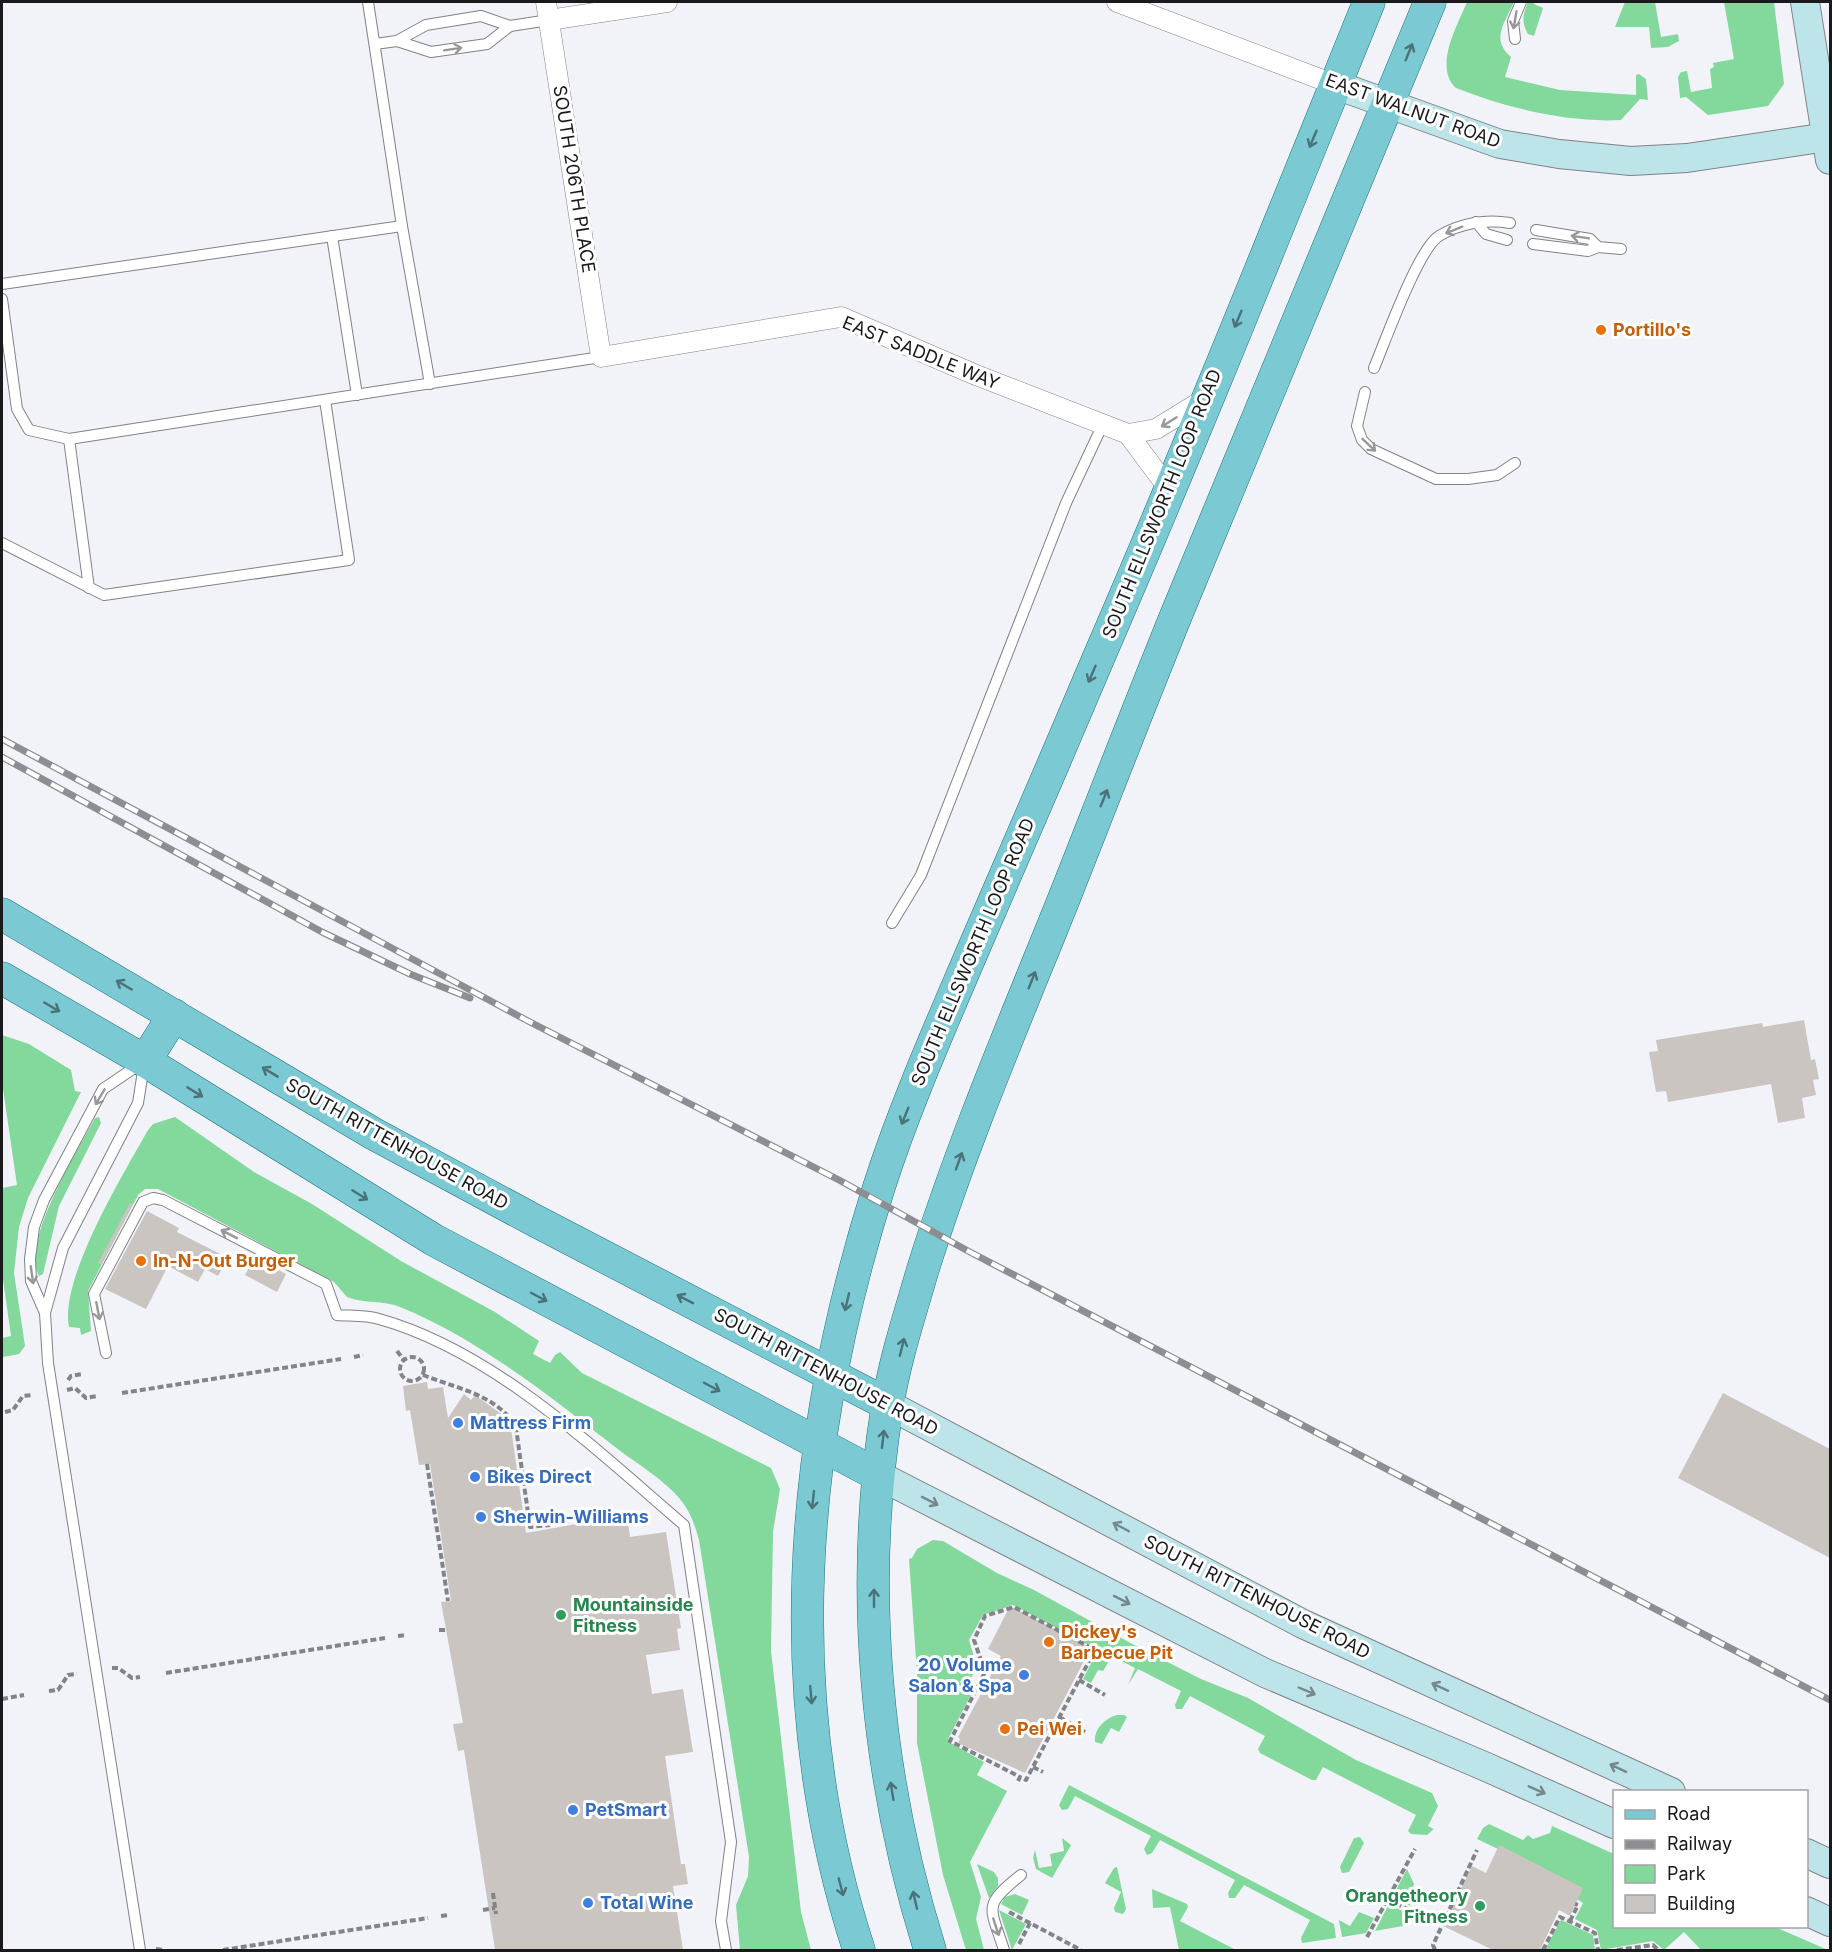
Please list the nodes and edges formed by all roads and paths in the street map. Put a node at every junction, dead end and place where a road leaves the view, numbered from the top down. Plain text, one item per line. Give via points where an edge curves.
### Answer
1 (368, 2) edge
2 (667, 2) edge
3 (1117, 2) edge
4 (1369, 2) edge
5 (1430, 2) edge
6 (1521, 2) edge
7 (1805, 2) edge
8 (547, 11) edge
9 (510, 26) junction
10 (1515, 39) dead end
11 (397, 40) junction
12 (375, 44) junction
13 (1336, 85) junction
14 (1388, 102) junction
15 (1829, 148) edge
16 (1476, 222) junction
17 (1510, 223) dead end
18 (402, 226) junction
19 (1536, 230) dead end
20 (332, 236) junction
21 (1507, 240) dead end
22 (1533, 244) dead end
23 (1598, 247) junction
24 (1621, 249) dead end
25 (2, 284) edge
26 (2, 299) edge
27 (602, 357) junction
28 (1374, 368) dead end
29 (430, 384) junction
30 (1365, 392) dead end
31 (357, 395) junction
32 (1205, 399) junction
33 (325, 400) junction
34 (1102, 424) junction
35 (1128, 434) junction
36 (69, 439) junction
37 (1515, 463) dead end
38 (1169, 489) junction
39 (2, 543) edge
40 (89, 588) junction
41 (2, 914) edge
42 (892, 923) dead end
43 (2, 978) edge
44 (174, 1015) junction
45 (145, 1061) junction
46 (45, 1313) junction
47 (397, 1351) dead end
48 (106, 1353) dead end
49 (363, 1355) dead end
50 (354, 1357) dead end
51 (341, 1359) dead end
52 (404, 1360) junction
53 (831, 1373) junction
54 (82, 1374) dead end
55 (423, 1375) junction
56 (122, 1393) dead end
57 (33, 1395) dead end
58 (97, 1396) dead end
59 (888, 1404) junction
60 (5, 1412) dead end
61 (819, 1442) junction
62 (427, 1464) dead end
63 (878, 1475) junction
64 (550, 1525) dead end
65 (448, 1601) dead end
66 (406, 1635) dead end
67 (398, 1636) dead end
68 (385, 1638) dead end
69 (111, 1669) dead end
70 (166, 1673) dead end
71 (77, 1674) dead end
72 (140, 1677) dead end
73 (1079, 1680) junction
74 (49, 1691) dead end
75 (24, 1695) dead end
76 (1105, 1695) dead end
77 (2, 1699) edge
78 (1059, 1717) junction
79 (1085, 1732) dead end
80 (1033, 1767) junction
81 (1043, 1772) dead end
82 (1669, 1790) edge
83 (1613, 1824) edge
84 (1415, 1849) dead end
85 (1477, 1850) dead end
86 (1808, 1854) edge
87 (1830, 1864) edge
88 (1021, 1875) dead end
89 (493, 1893) dead end
90 (1388, 1899) junction
91 (1575, 1904) dead end
92 (1000, 1907) dead end
93 (495, 1908) junction
94 (483, 1910) dead end
95 (1808, 1912) edge
96 (496, 1914) dead end
97 (449, 1915) dead end
98 (441, 1916) dead end
99 (1421, 1916) dead end
100 (428, 1918) dead end
101 (1570, 1921) junction
102 (1830, 1922) edge
103 (1030, 1923) junction
104 (1367, 1937) dead end
105 (156, 1949) dead end
106 (140, 1950) edge
107 (164, 1950) edge
108 (223, 1950) edge
109 (726, 1950) edge
110 (859, 1950) edge
111 (930, 1950) edge
112 (1004, 1950) edge
113 (1018, 1950) edge
114 (1081, 1950) edge
115 (1435, 1950) edge
116 (1543, 1950) edge
117 (1598, 1950) edge
118 (1617, 1950) edge
119 (1658, 1950) edge

1 - 12 lane
2 - 8 street
3 - 13 street, EAST WALNUT ROAD
4 - 13 main road, SOUTH ELLSWORTH LOOP ROAD
14 -> 5 main road
6 -> 10 lane via 1513,21
7 - 15 main road
8 - 9 lane
8 - 27 street, SOUTH 206TH PLACE
9 - 11 lane via 481,16 426,25
11 -> 9 lane via 430,52 487,44
11 - 12 lane
12 - 18 lane
13 - 14 main road, EAST WALNUT ROAD
13 -> 32 main road, SOUTH ELLSWORTH LOOP ROAD
14 - 15 main road, EAST WALNUT ROAD via 1500,144 1559,154 1631,161
59 -> 14 main road via 910,1311 963,1151 1176,615
16 - 17 lane
16 - 21 lane via 1486,234
16 -> 28 lane via 1437,237 1415,270
18 - 20 lane
18 - 29 lane
23 -> 19 lane via 1590,239
20 - 25 lane
20 - 31 lane
22 - 23 lane via 1588,251
23 - 24 lane
26 - 36 lane via 17,409 28,430
27 - 29 lane
27 - 34 street, EAST SADDLE WAY via 841,317
29 - 31 lane
30 -> 37 lane via 1357,426 1362,440 1371,449 1436,479 1497,475
31 - 33 lane
32 -> 35 street via 1156,429
32 - 38 main road, SOUTH ELLSWORTH LOOP ROAD
33 - 36 lane
33 - 40 lane via 349,560 104,595
34 - 35 street, EAST SADDLE WAY
34 - 42 lane via 1061,514 921,875
35 - 38 street
36 - 40 lane
38 -> 53 main road, SOUTH ELLSWORTH LOOP ROAD via 901,1126 853,1275
39 - 40 lane
44 -> 41 main road, SOUTH RITTENHOUSE ROAD
43 -> 45 main road
44 - 45 main road
53 -> 44 main road, SOUTH RITTENHOUSE ROAD via 542,1225
45 - 46 lane via 138,1103 63,1248
45 -> 46 lane via 103,1089 44,1200 34,1227 30,1259 32,1281
45 -> 61 main road via 434,1240
46 - 106 lane via 48,1363
47 - 52 path
109 -> 48 lane via 721,1921 731,1842 684,1525 565,1423 465,1353 377,1318 337,1315 326,1284 163,1200 143,1202 94,1294
49 - 50 path
51 - 56 path
52 - 55 path via 419,1359 424,1366
52 - 55 path via 400,1367 406,1380 414,1383
53 - 59 main road, SOUTH RITTENHOUSE ROAD
53 - 61 main road, SOUTH ELLSWORTH LOOP ROAD
54 - 58 path via 68,1378 67,1389 75,1388 86,1398
55 - 64 path via 481,1396 512,1419 530,1527
57 - 60 path via 23,1396 13,1410
63 -> 59 main road
82 -> 59 main road, SOUTH RITTENHOUSE ROAD via 1303,1624
61 - 63 main road
61 -> 110 main road, SOUTH ELLSWORTH LOOP ROAD via 806,1590 810,1689 833,1856
62 - 65 path
63 -> 83 main road via 1265,1673
111 -> 63 main road via 904,1849 885,1741 874,1621
66 - 67 path
68 - 70 path
69 - 72 path via 118,1668 132,1678
71 - 74 path via 68,1675 58,1690
73 - 76 path
73 - 78 path
73 - 80 path via 1095,1650 1014,1607 985,1616 974,1640 986,1672 950,1741 1019,1779 1026,1780
75 - 77 path
78 - 79 path
78 - 80 path
80 - 81 path
84 - 90 path
85 - 115 path via 1433,1945
86 - 87 main road
88 -> 112 lane via 992,1903
89 - 93 path
90 - 99 path
90 - 104 path
91 - 101 path via 1578,1905
92 - 103 path
93 - 94 path
93 - 96 path
95 - 102 main road
97 - 98 path
100 - 108 path
101 - 116 path via 1560,1917
101 - 117 path via 1595,1933
103 - 113 path
103 - 114 path
105 - 107 path
118 - 119 path via 1653,1945

